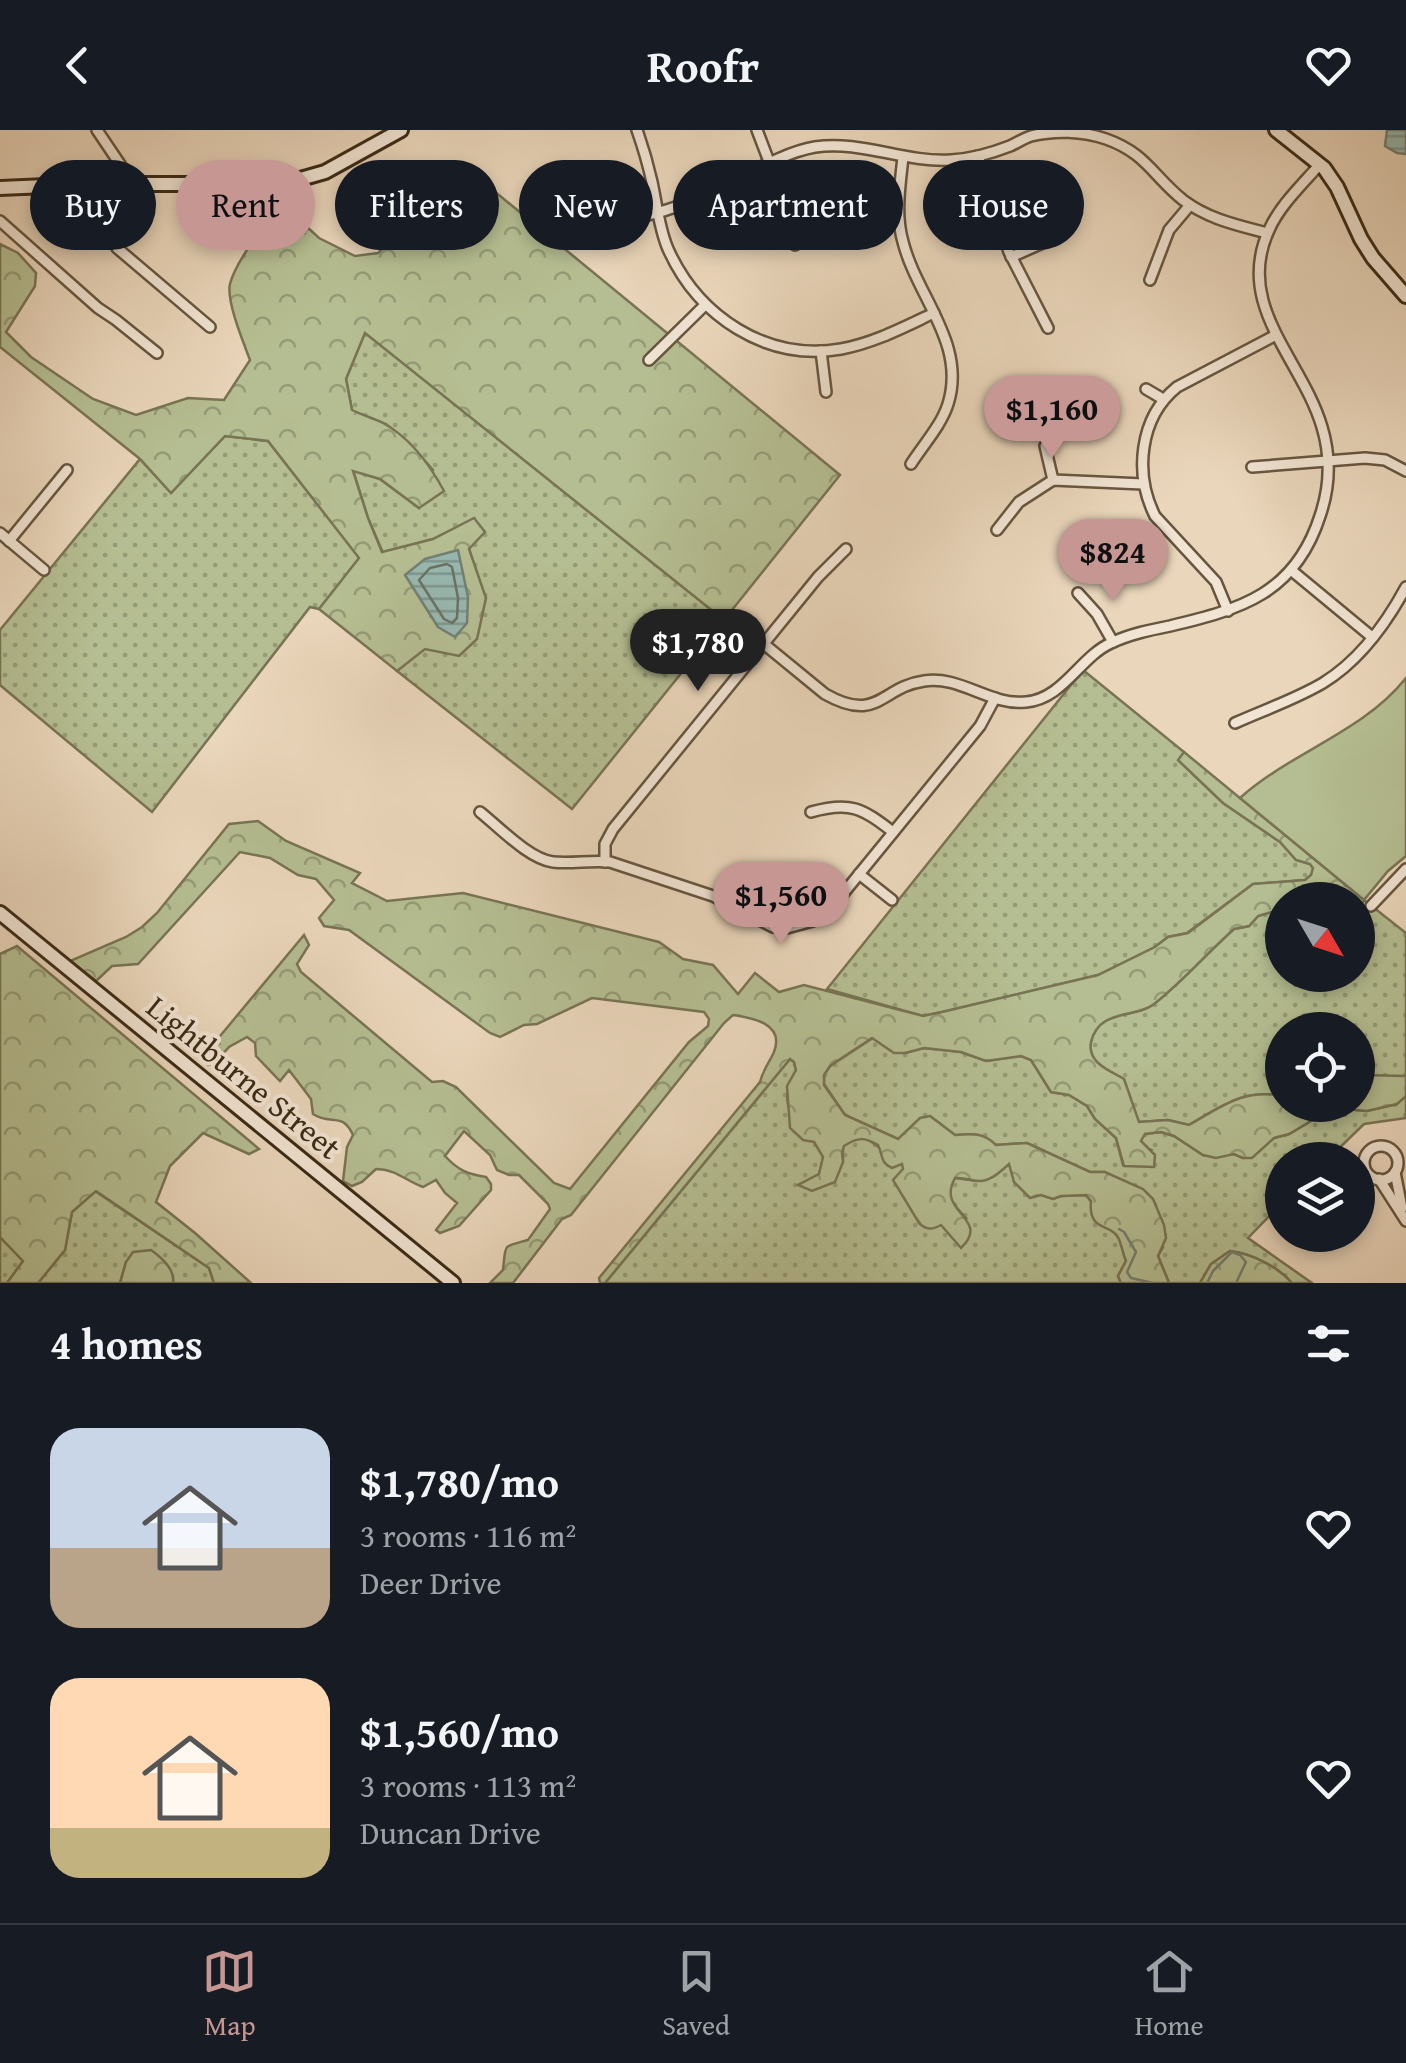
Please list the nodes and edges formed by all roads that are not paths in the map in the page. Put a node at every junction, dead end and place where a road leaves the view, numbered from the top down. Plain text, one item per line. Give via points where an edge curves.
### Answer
1 (97, 130) edge
2 (401, 130) edge
3 (637, 130) edge
4 (757, 130) edge
5 (1276, 130) edge
6 (1065, 131) edge
7 (978, 156) junction
8 (903, 157) junction
9 (118, 160) edge
10 (770, 160) edge
11 (776, 160) edge
12 (1320, 164) junction
13 (156, 184) edge
14 (30, 187) edge
15 (0, 188) edge
16 (1190, 205) junction
17 (673, 206) edge
18 (657, 211) junction
19 (653, 212) edge
20 (0, 221) edge
21 (1267, 233) junction
22 (119, 250) edge
23 (1025, 250) edge
24 (1011, 256) junction
25 (1150, 280) dead end
26 (1406, 296) edge
27 (706, 305) junction
28 (934, 313) junction
29 (210, 328) dead end
30 (1048, 328) dead end
31 (1276, 335) junction
32 (822, 352) junction
33 (157, 353) dead end
34 (649, 360) dead end
35 (1146, 388) dead end
36 (826, 392) dead end
37 (1163, 399) junction
38 (1045, 446) dead end
39 (1329, 461) junction
40 (911, 464) dead end
41 (1252, 468) dead end
42 (66, 470) dead end
43 (1406, 471) edge
44 (1054, 480) junction
45 (1143, 484) junction
46 (996, 530) dead end
47 (0, 533) edge
48 (9, 541) junction
49 (846, 548) dead end
50 (44, 570) dead end
51 (1291, 570) junction
52 (1406, 587) edge
53 (1078, 593) dead end
54 (1228, 611) junction
55 (736, 621) dead end
56 (1372, 637) junction
57 (1113, 642) junction
58 (764, 644) junction
59 (995, 698) junction
60 (1236, 723) dead end
61 (480, 812) dead end
62 (811, 812) dead end
63 (894, 832) junction
64 (605, 862) junction
65 (1406, 869) edge
66 (859, 874) junction
67 (892, 900) dead end
68 (1375, 902) edge
69 (0, 913) edge
70 (1367, 1142) edge
71 (1380, 1146) junction
72 (1406, 1146) edge
73 (1375, 1148) edge
74 (1392, 1150) junction
75 (1400, 1164) edge
76 (1375, 1178) joint
77 (1405, 1218) edge
78 (453, 1283) edge

1 - 9 street
2 - 13 street via 301,180
3 - 18 street
4 - 10 street
5 - 12 street
6 - 7 street
6 - 16 street via 1131,151
7 - 8 street
7 - 24 street
8 - 11 street via 828,146
8 - 28 street via 900,227
12 - 21 street
12 - 26 street via 1372,258
14 - 15 street
16 - 21 street
16 - 25 street via 1169,230
17 - 18 street
18 - 19 street
18 - 27 street via 676,266
20 - 33 street
21 - 31 street via 1259,277
22 - 29 street
23 - 24 street
24 - 30 street
27 - 32 street via 762,342
27 - 34 street
28 - 32 street
28 - 40 street via 947,345 950,394
31 - 37 street
31 - 39 street via 1315,408
32 - 36 street
35 - 37 street
37 - 45 street via 1148,431
38 - 44 street
39 - 41 street
39 - 43 street via 1385,460
39 - 51 street via 1319,520
42 - 48 street
44 - 45 street
44 - 46 street via 1019,502
45 - 54 street via 1155,516 1216,582
47 - 48 street
48 - 50 street
49 - 58 street
51 - 54 street via 1264,594
51 - 56 street
52 - 56 street
53 - 57 street
54 - 57 street
55 - 58 street
56 - 60 street via 1326,681
57 - 59 street via 1043,699
58 - 59 street via 838,702 880,702 925,680
58 - 64 street via 613,830
59 - 63 street
61 - 64 street via 535,856
62 - 63 street via 845,806
63 - 66 street
64 - 66 street via 787,928 825,912
65 - 68 street
66 - 67 street
69 - 78 street, Lightburne Street
70 - 71 street via 1368,1136
71 - 73 street
71 - 74 street
72 - 74 street
74 - 75 street
75 - 76 street via 1387,1178
75 - 77 street
76 - 77 street

